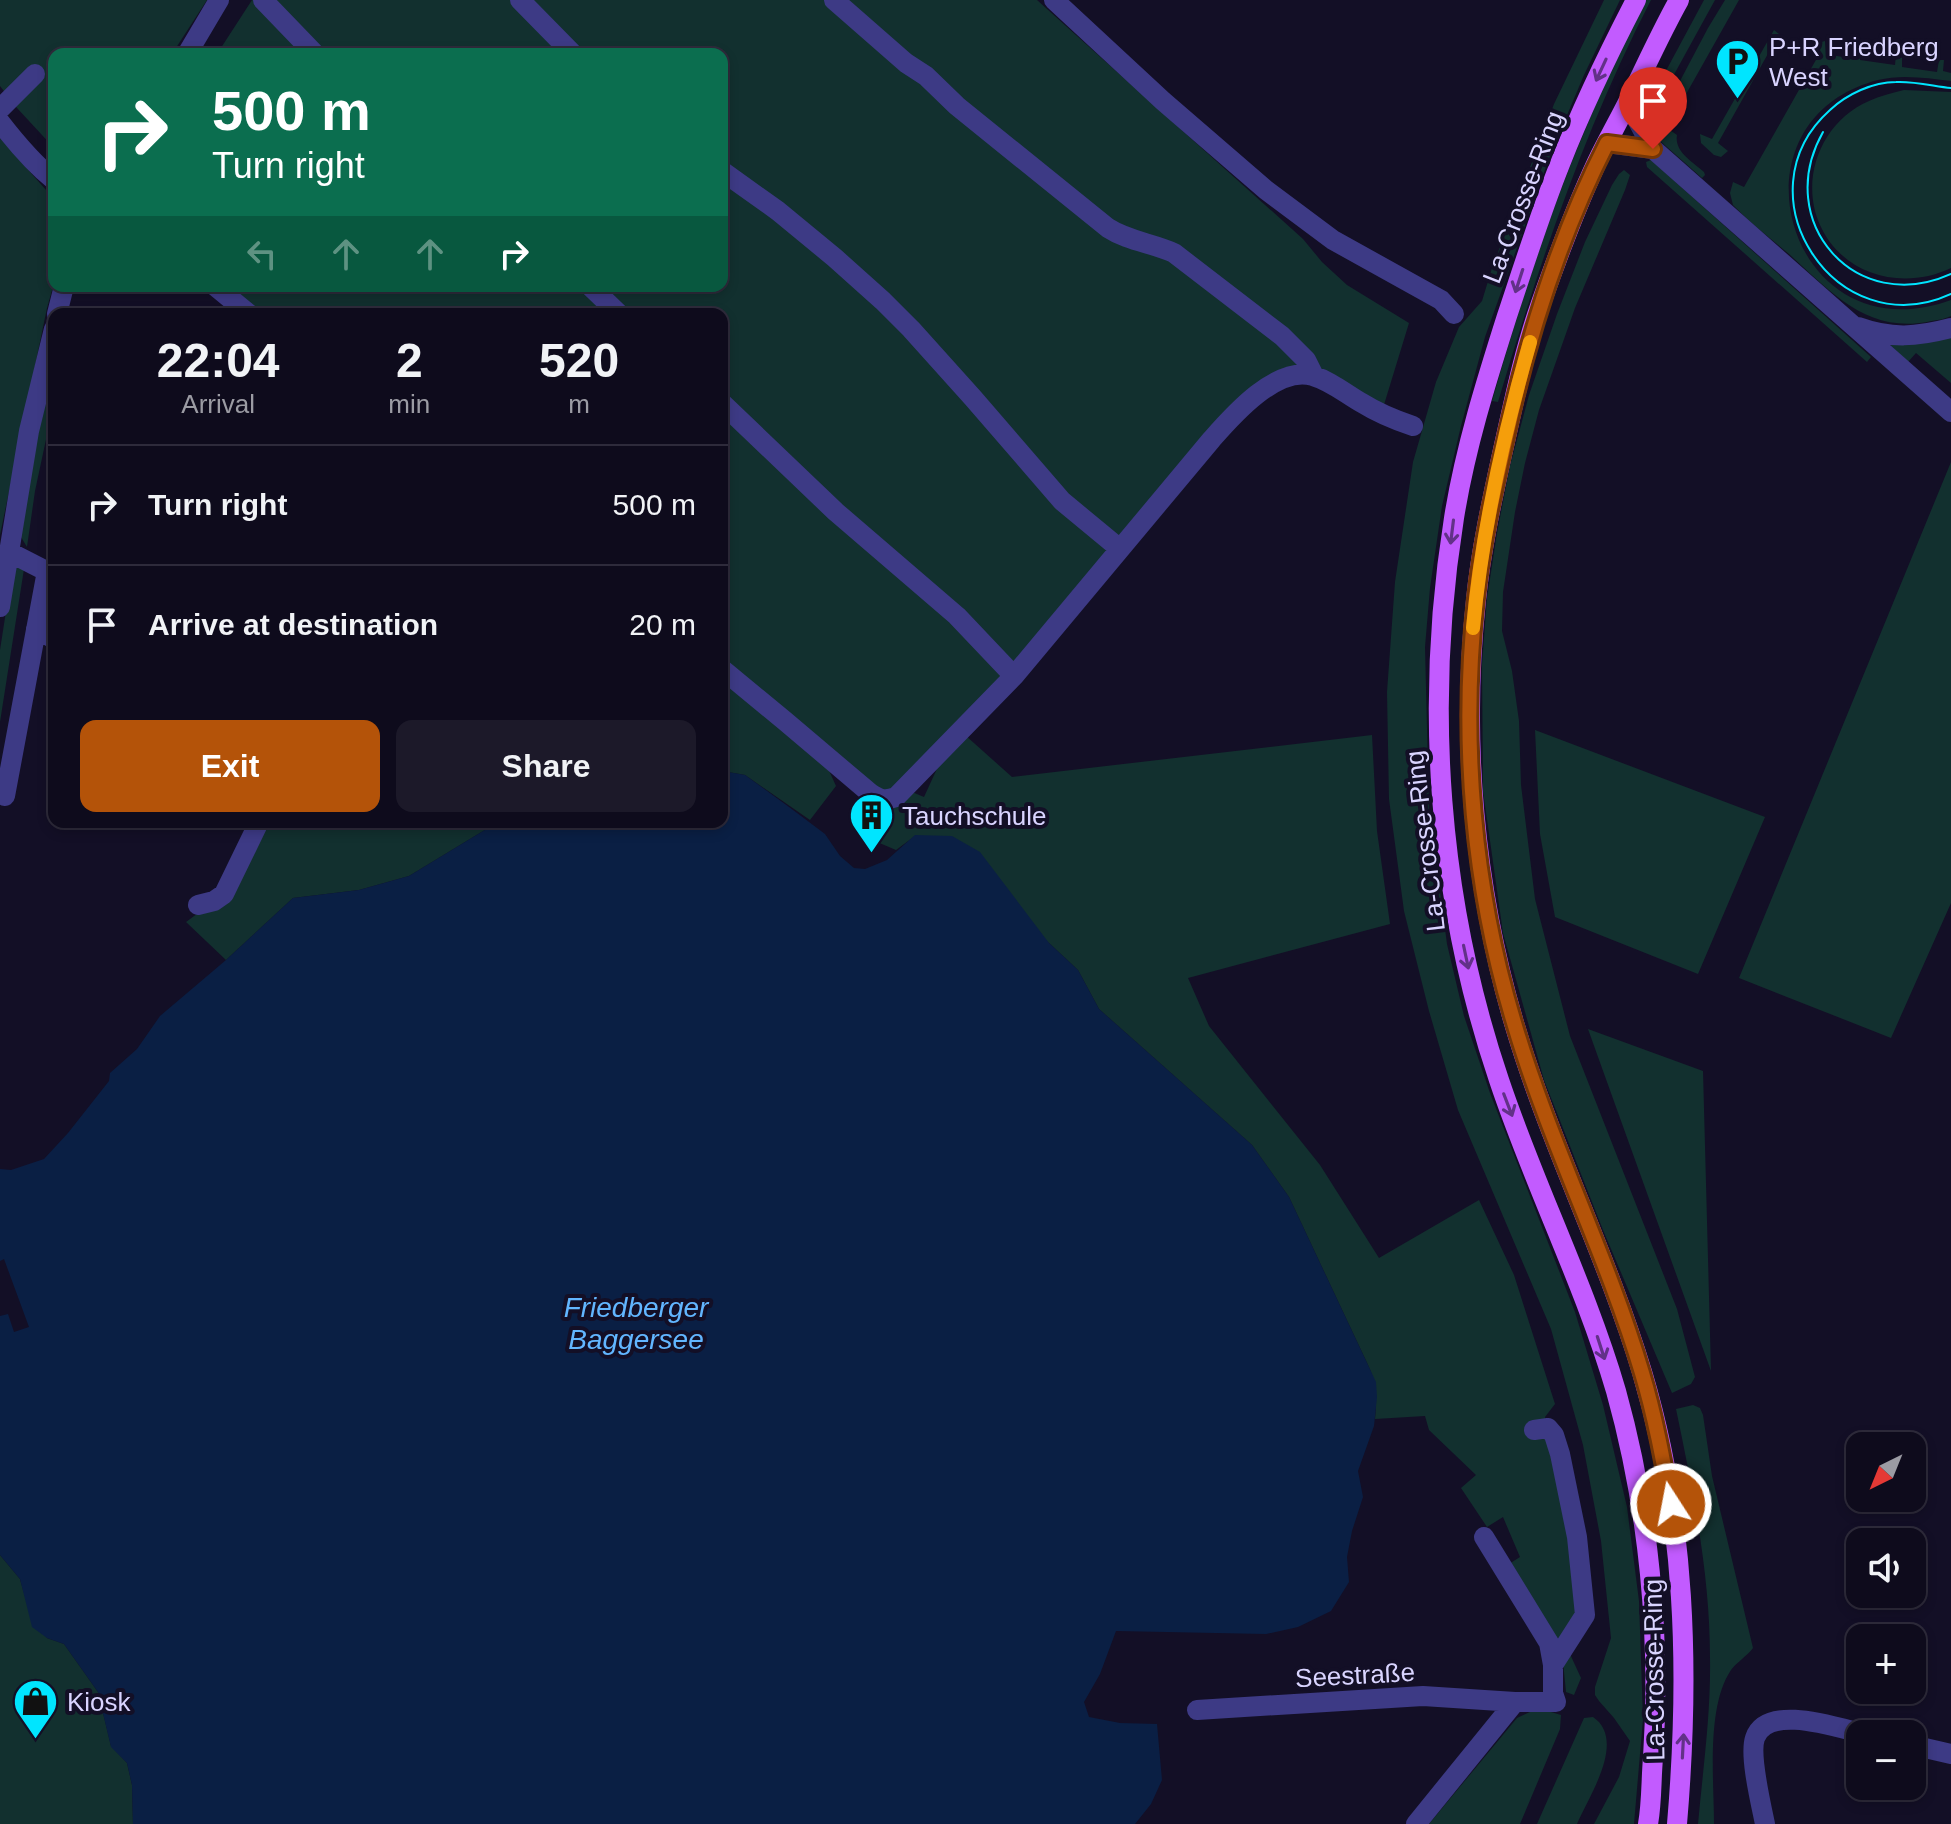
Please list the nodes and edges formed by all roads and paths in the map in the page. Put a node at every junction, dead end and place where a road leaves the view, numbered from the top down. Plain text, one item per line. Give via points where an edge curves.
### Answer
1 (219, 0) edge
2 (263, 0) edge
3 (520, 0) edge
4 (834, 0) edge
5 (1054, 0) edge
6 (1636, 0) edge
7 (1679, 0) edge
8 (191, 48) edge
9 (309, 48) edge
10 (567, 48) edge
11 (35, 74) dead end
12 (1628, 103) junction
13 (0, 109) edge
14 (0, 122) edge
15 (1607, 143) junction
16 (1653, 149) junction
17 (48, 175) edge
18 (728, 175) edge
19 (222, 292) edge
20 (596, 292) edge
21 (242, 308) edge
22 (613, 308) edge
23 (1454, 314) dead end
24 (1850, 324) junction
25 (1951, 328) edge
26 (48, 353) edge
27 (1314, 376) junction
28 (728, 409) edge
29 (1951, 412) edge
30 (1413, 426) dead end
31 (1120, 549) junction
32 (9, 552) junction
33 (48, 572) edge
34 (48, 597) edge
35 (0, 607) edge
36 (45, 634) edge
37 (728, 674) edge
38 (1014, 676) junction
39 (6, 797) edge
40 (255, 828) edge
41 (198, 905) dead end
42 (1534, 1430) dead end
43 (1484, 1537) dead end
44 (1553, 1665) junction
45 (1515, 1702) junction
46 (1197, 1710) dead end
47 (1846, 1730) edge
48 (1926, 1748) edge
49 (1951, 1754) edge
50 (1416, 1824) edge
51 (1648, 1824) edge
52 (1677, 1824) edge
53 (1765, 1824) edge

1 - 8 street
2 - 9 street
3 - 10 street
4 - 27 street via 1108,228 1174,253 1282,336
5 - 23 street via 1266,190 1333,240 1441,300
6 -> 51 main road, La-Crosse-Ring via 1560,163 1483,392 1454,517 1443,608 1438,730 1446,848 1481,1019 1499,1082 1581,1291 1629,1448 1656,1660
7 - 12 main road, La-Crosse-Ring
11 - 13 street
12 - 15 main road, La-Crosse-Ring
12 - 16 street
14 - 17 street
15 - 16 street
52 -> 15 main road, La-Crosse-Ring via 1684,1728 1682,1591 1659,1437 1642,1370 1514,1023 1491,929 1473,800 1472,637 1492,495 1539,308
16 - 24 street
18 - 31 street via 883,301 1062,501
19 - 21 street
20 - 22 street
24 - 25 street via 1898,336
24 - 29 street
26 - 32 street
27 - 30 street
27 - 31 street via 1277,382 1255,396
28 - 38 street via 836,512 957,616
31 - 38 street
32 - 33 street
32 - 35 street
34 - 36 street
36 - 39 street
37 - 38 street via 870,793 887,800 907,788
40 - 41 street via 230,862 224,894
42 - 44 street via 1548,1428 1560,1454 1584,1597 1585,1615
43 - 44 street, Seestraße via 1549,1643
44 - 45 street, Seestraße via 1556,1702
45 - 46 street, Seestraße via 1423,1696
45 - 50 street
47 - 53 street via 1799,1720 1777,1719 1763,1726 1755,1738 1754,1764
48 - 49 street

